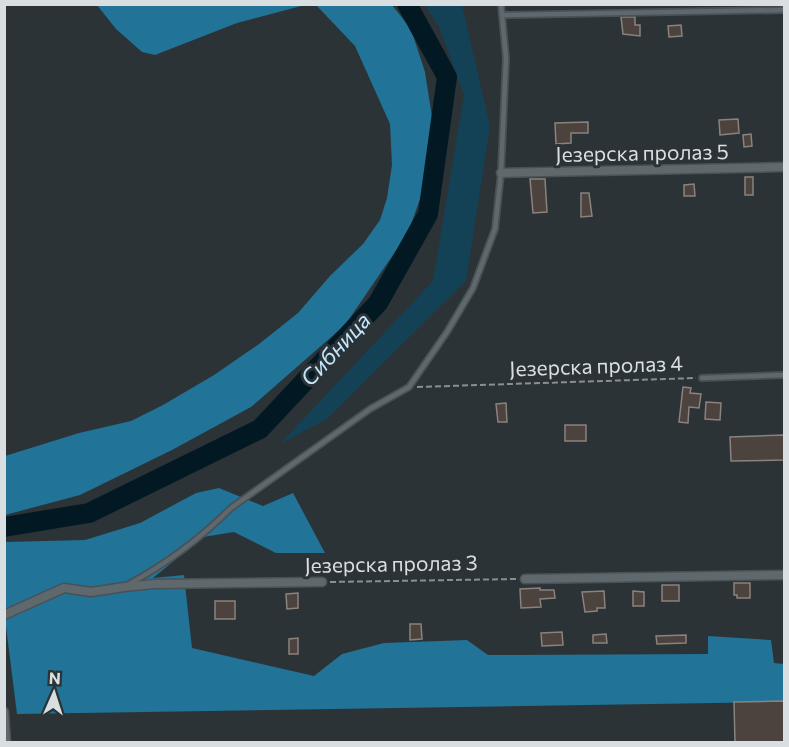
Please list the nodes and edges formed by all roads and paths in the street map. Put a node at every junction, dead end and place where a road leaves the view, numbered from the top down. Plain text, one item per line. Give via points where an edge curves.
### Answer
1 (501, 4) edge
2 (784, 10) edge
3 (503, 15) junction
4 (784, 167) edge
5 (501, 173) junction
6 (784, 375) edge
7 (702, 378) joint
8 (409, 387) junction
9 (784, 574) edge
10 (525, 579) joint
11 (322, 582) joint
12 (124, 587) junction
13 (4, 615) edge
14 (4, 712) edge
15 (6, 742) edge

1 - 3 lane
2 - 3 lane
3 - 5 lane via 506,58
4 - 5 street, Језерска пролаз 5
5 - 8 lane via 495,229 473,288
6 - 7 lane, Језерска пролаз 4
7 - 8 path, Језерска пролаз 4
8 - 12 lane via 370,409 231,508 211,528 152,571
9 - 10 street
10 - 11 path, Језерска пролаз 3
11 - 12 street, Језерска пролаз 3
12 - 13 street, Језерска пролаз 3 via 91,592 64,588
14 - 15 street

